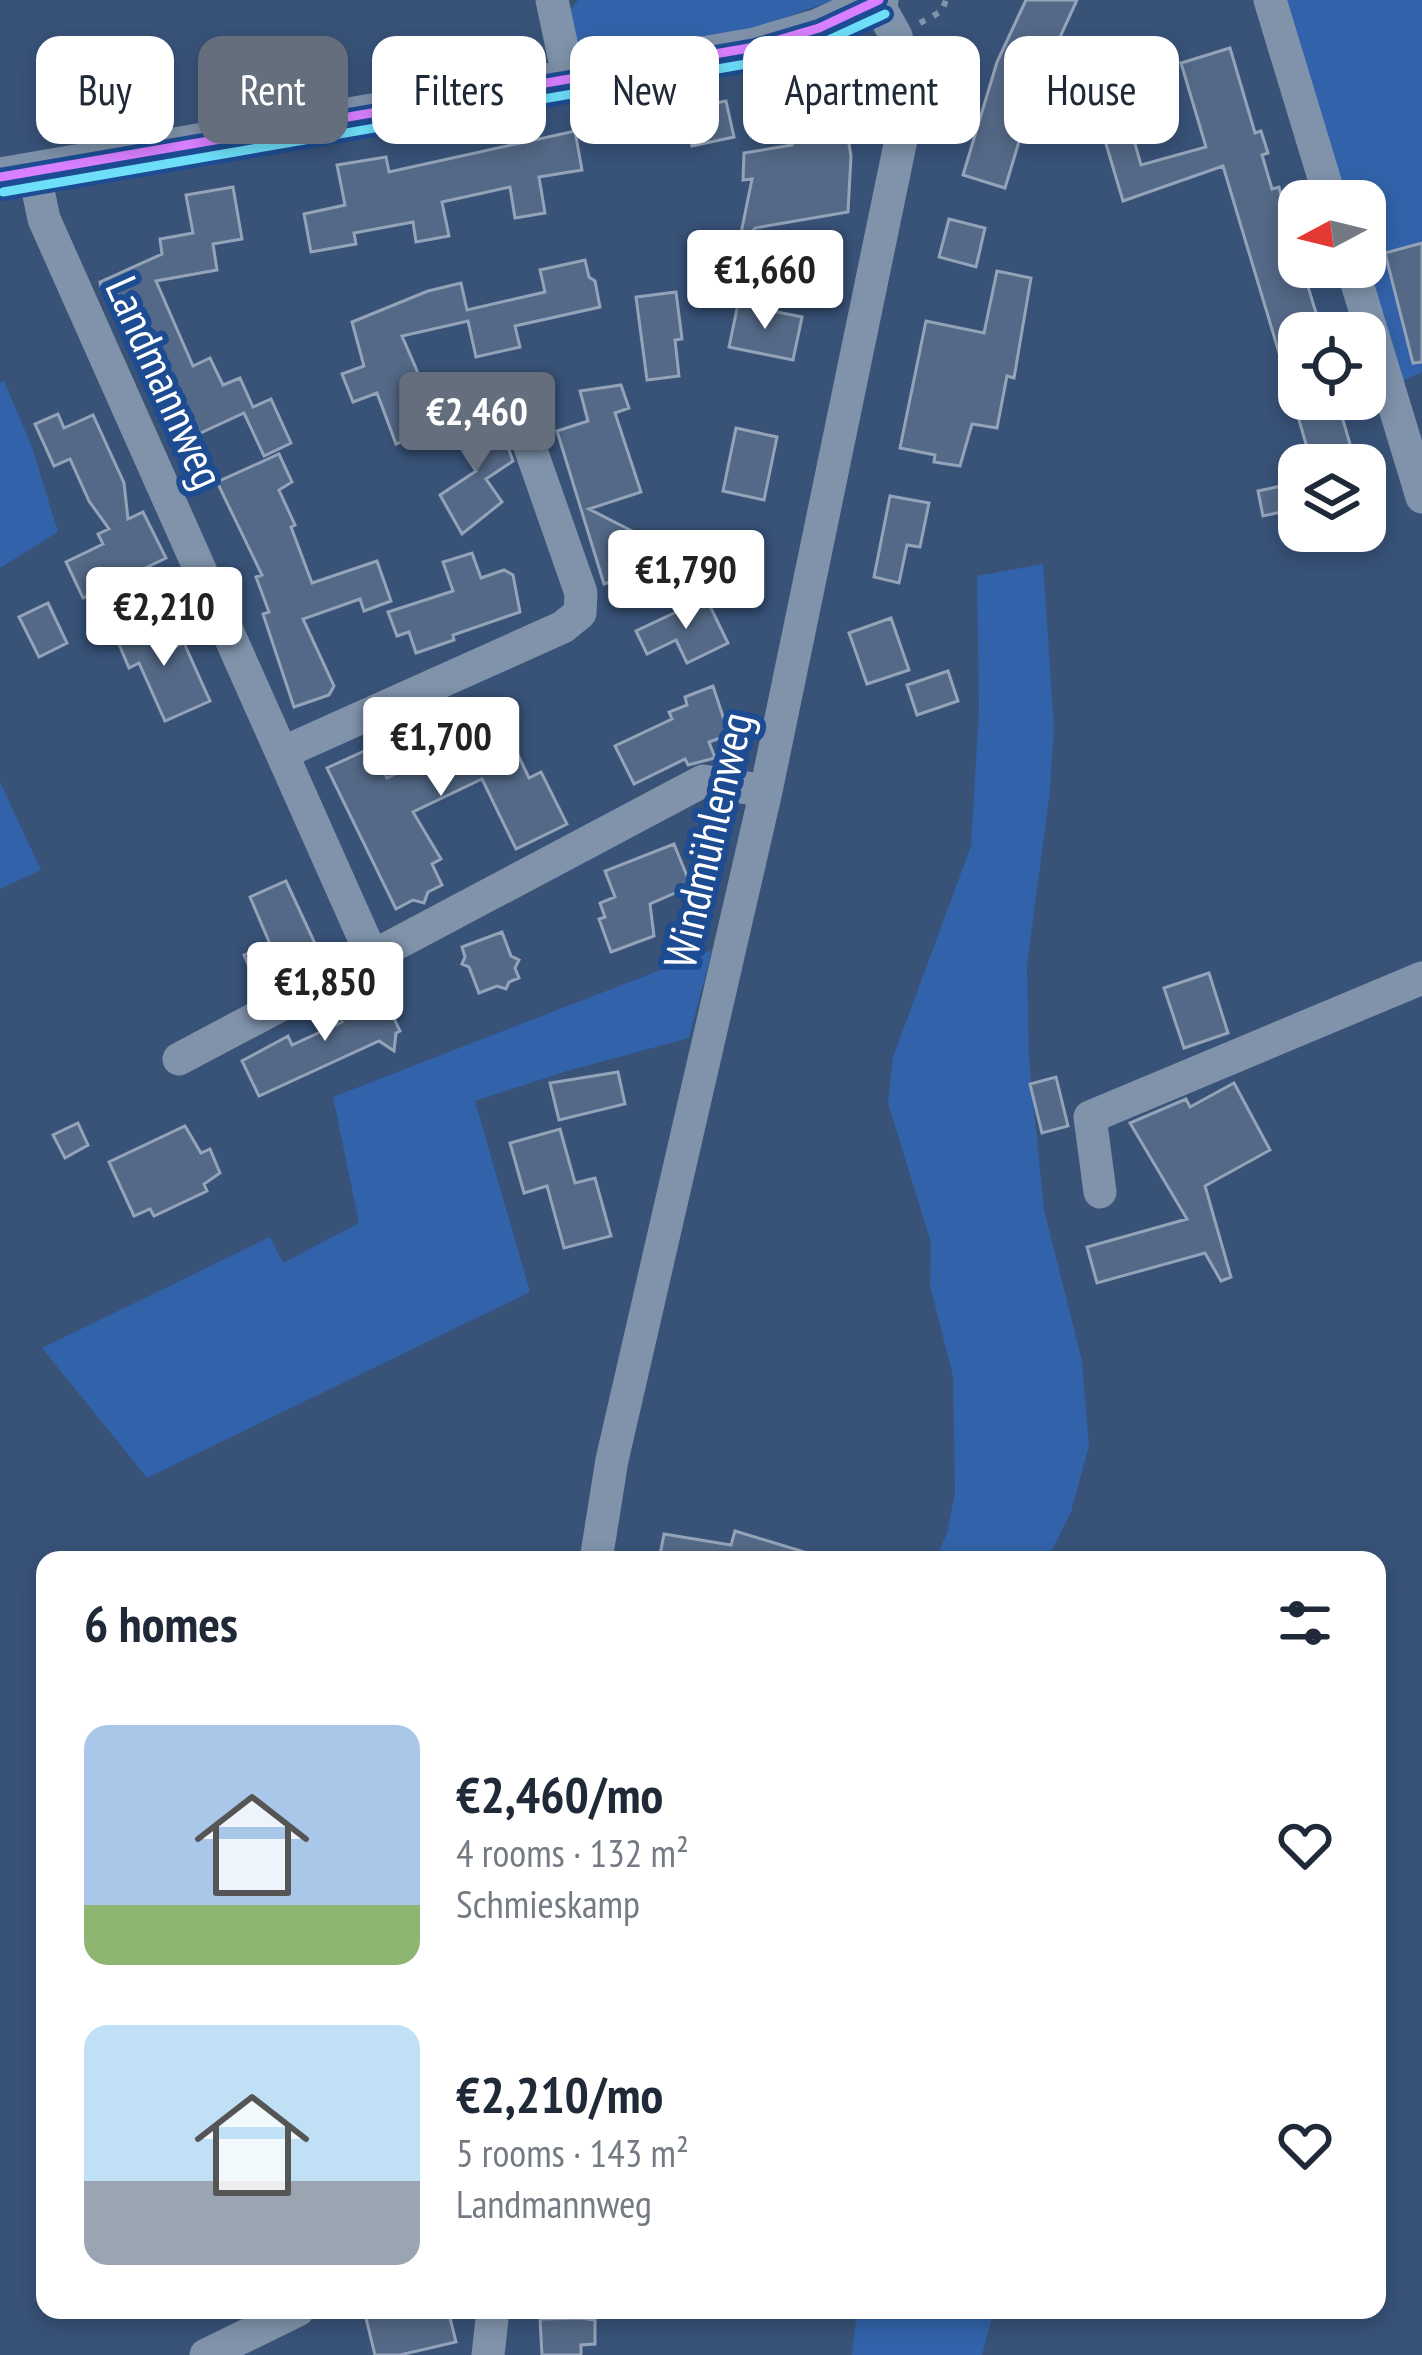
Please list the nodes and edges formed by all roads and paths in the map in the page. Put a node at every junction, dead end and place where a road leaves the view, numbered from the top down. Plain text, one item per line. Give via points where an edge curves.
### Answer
1 (552, 0) edge
2 (1270, 0) edge
3 (878, 1) edge
4 (569, 80) junction
5 (17, 174) edge
6 (1325, 180) edge
7 (1358, 288) edge
8 (512, 396) dead end
9 (1422, 497) edge
10 (282, 752) junction
11 (766, 791) junction
12 (372, 956) junction
13 (1422, 978) edge
14 (178, 1059) dead end
15 (1100, 1192) dead end
16 (597, 1551) edge
17 (280, 2319) edge
18 (492, 2319) edge
19 (206, 2355) edge
20 (488, 2355) edge

1 - 4 street
2 - 6 street
3 - 4 main road via 755,47
3 - 11 street, Windmühlenweg via 896,35 910,100
4 - 5 main road
5 - 10 street, Landmannweg
7 - 9 street
8 - 10 street via 581,593 580,613
10 - 12 street, Landmannweg
11 - 12 street via 704,781
11 - 16 street, Windmühlenweg
12 - 14 street
13 - 15 street via 1090,1117
17 - 19 street
18 - 20 street

